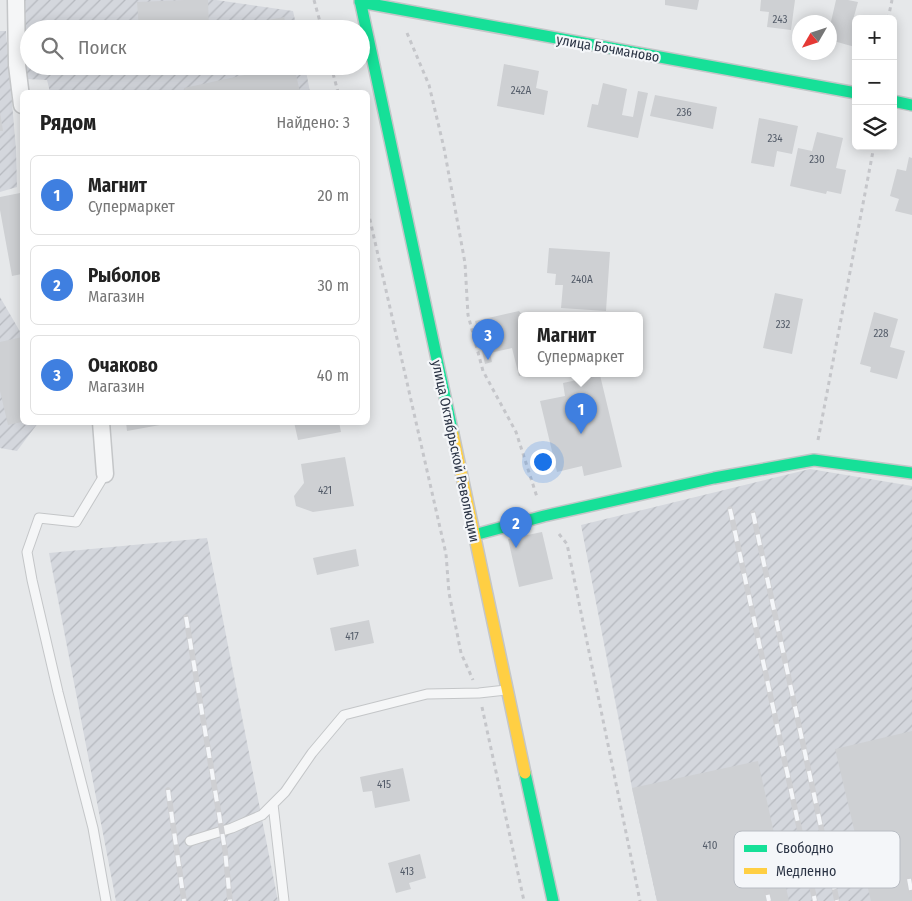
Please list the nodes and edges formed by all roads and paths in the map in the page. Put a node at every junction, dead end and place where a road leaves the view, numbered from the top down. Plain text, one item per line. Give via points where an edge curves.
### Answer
1 (16, 0) edge
2 (314, 0) edge
3 (344, 0) edge
4 (892, 0) edge
5 (360, 1) edge
6 (399, 9) junction
7 (889, 15) edge
8 (320, 20) edge
9 (364, 20) edge
10 (370, 48) edge
11 (333, 75) edge
12 (20, 90) edge
13 (337, 90) edge
14 (852, 93) edge
15 (897, 102) edge
16 (912, 105) edge
17 (873, 150) edge
18 (370, 220) edge
19 (101, 425) edge
20 (814, 460) junction
21 (912, 473) edge
22 (105, 474) joint
23 (544, 516) junction
24 (474, 534) junction
25 (509, 690) junction
26 (479, 693) junction
27 (273, 804) junction
28 (190, 841) dead end
29 (106, 901) edge
30 (284, 901) edge
31 (524, 901) edge
32 (553, 901) edge
33 (640, 901) edge

1 - 12 street
2 - 8 path
3 - 5 street
4 - 7 path
5 - 6 main road, улица Бочманово
5 - 9 main road, улица Октябрьской Революции
6 - 14 main road, улица Бочманово
6 - 23 path via 429,84 444,148 465,263 468,315 483,371 516,432
10 - 24 main road, улица Октябрьской Революции
11 - 13 path
15 - 16 main road
17 - 20 path
18 - 26 path via 446,554 448,593 461,653
19 - 22 street
20 - 21 main road
20 - 23 main road via 714,478
22 - 29 lane via 76,522 39,518 27,552 93,828
23 - 24 main road
23 - 33 path via 567,544
24 - 25 main road, улица Октябрьской Революции
25 - 26 lane
25 - 32 main road, улица Октябрьской Революции
26 - 27 lane via 427,694 344,715
26 - 31 path
27 - 28 lane via 262,815
27 - 30 lane

